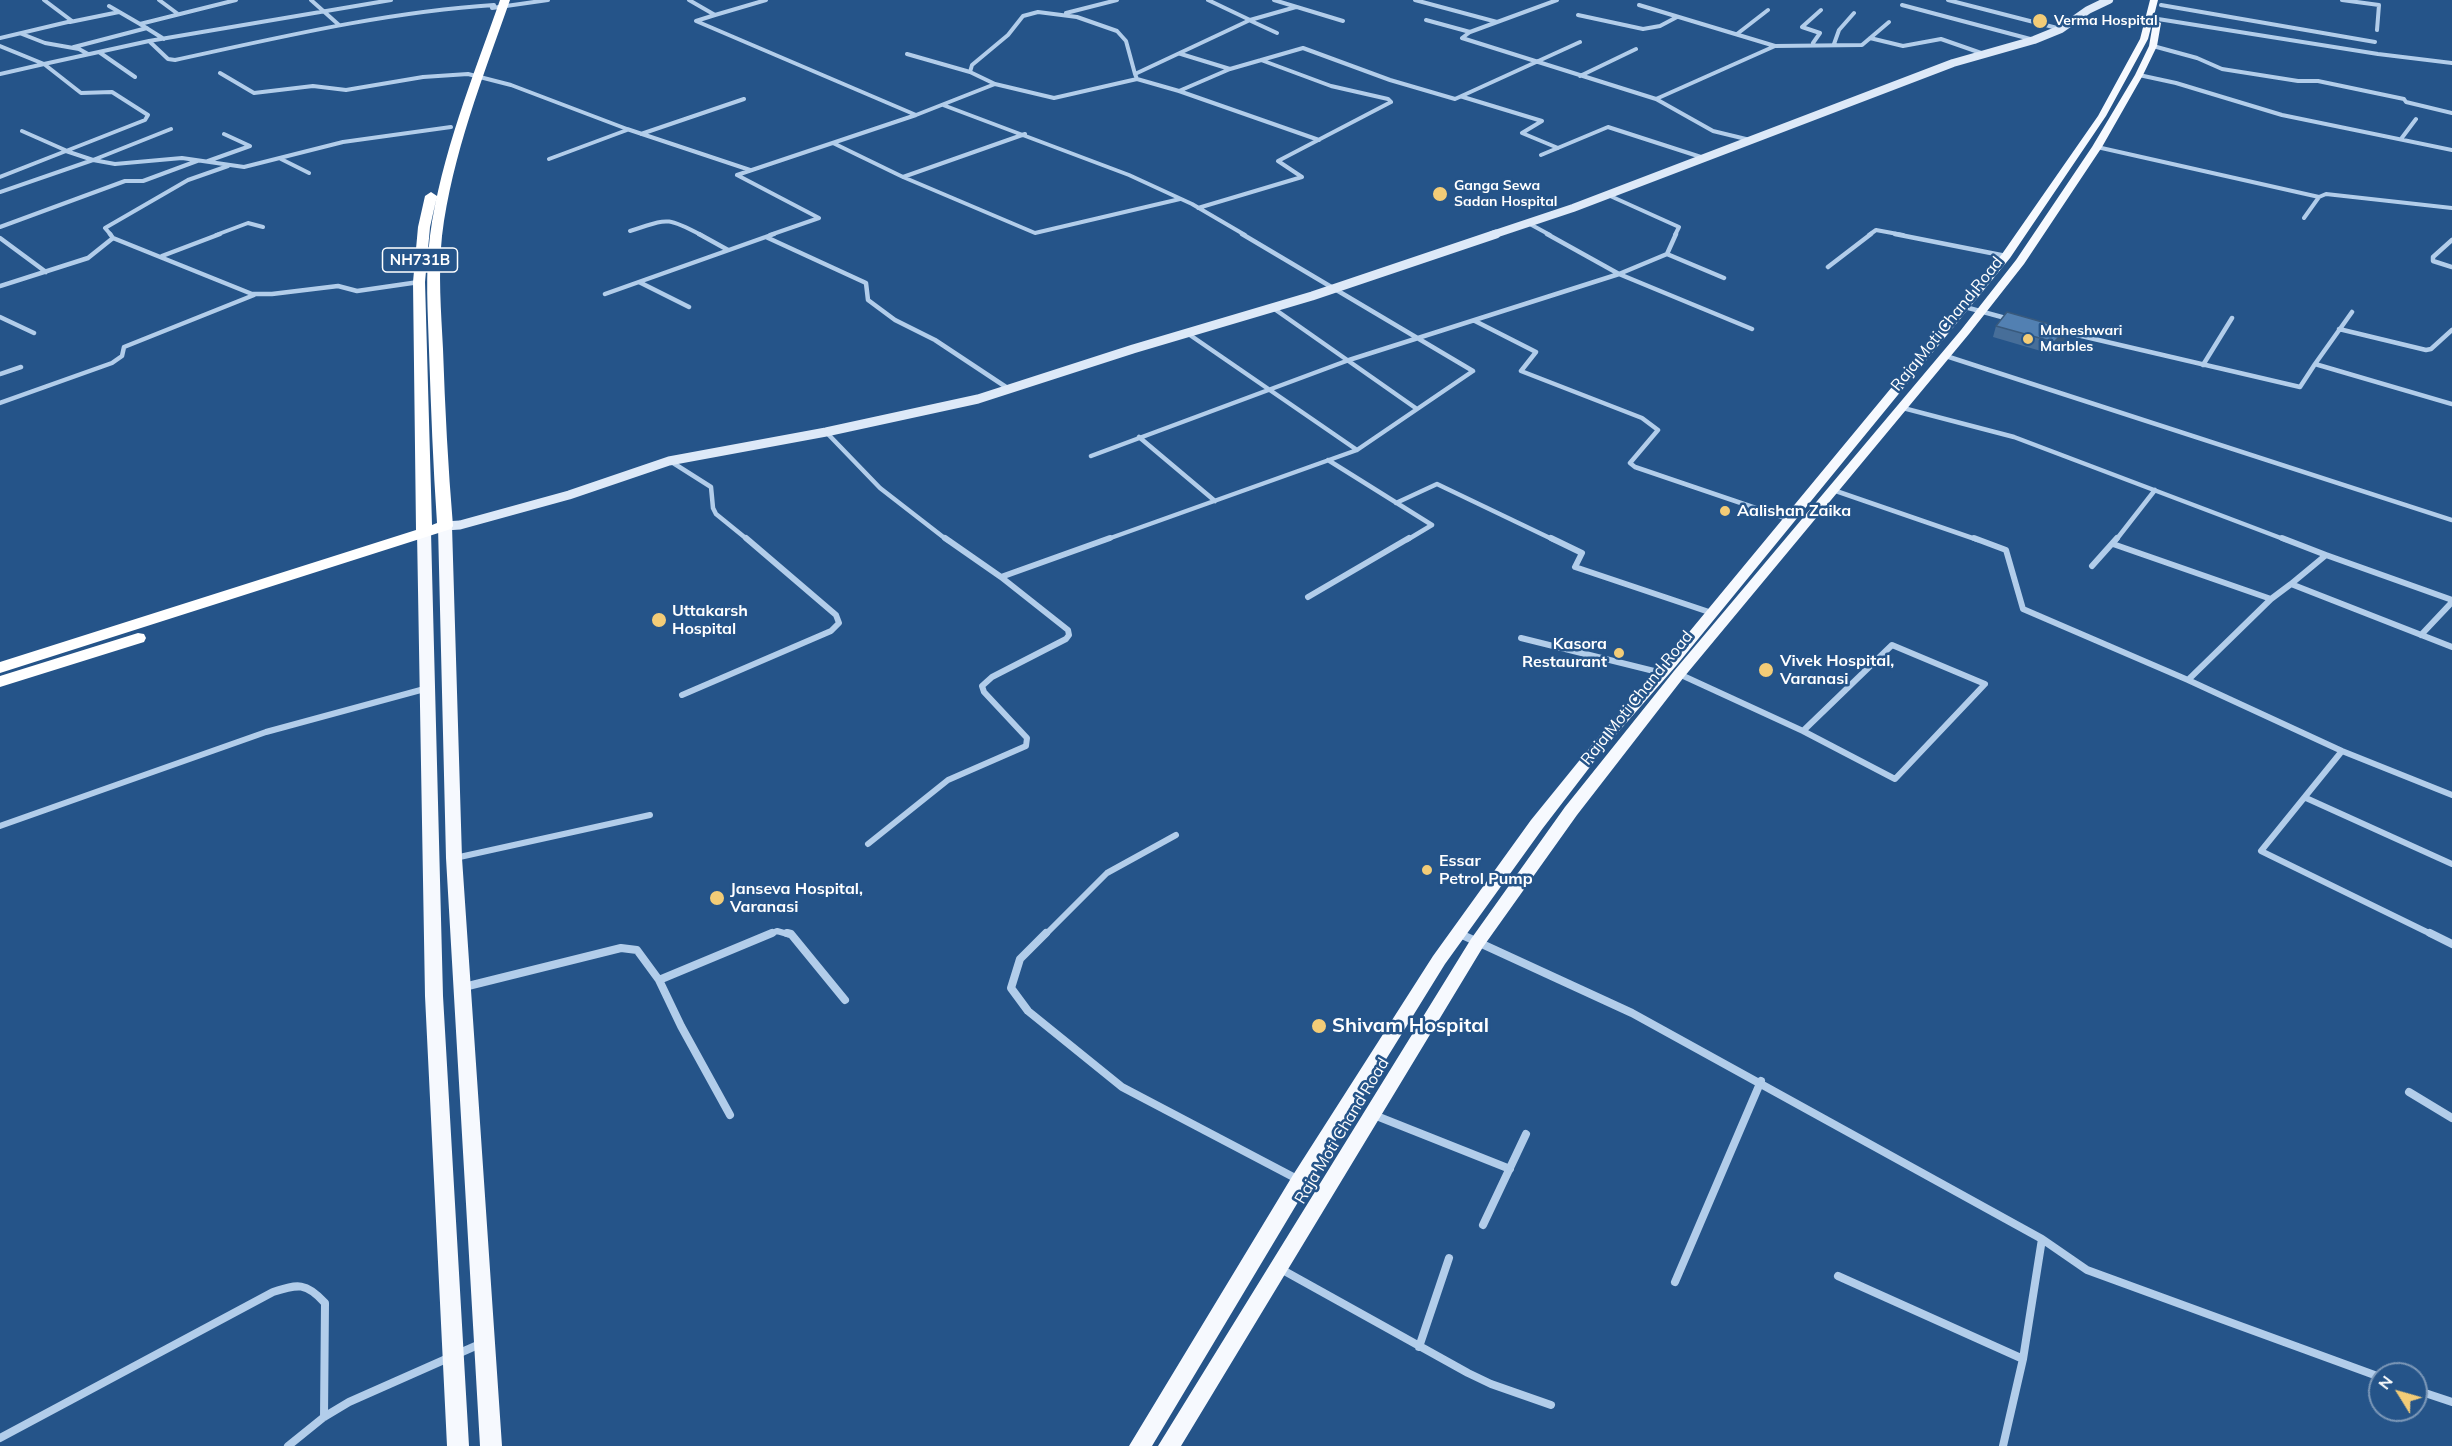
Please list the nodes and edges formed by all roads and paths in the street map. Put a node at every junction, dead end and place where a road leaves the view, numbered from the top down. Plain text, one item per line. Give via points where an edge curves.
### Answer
1 (44, 0) edge
2 (159, 0) edge
3 (236, 0) edge
4 (312, 0) edge
5 (390, 0) edge
6 (548, 0) edge
7 (689, 0) edge
8 (766, 0) edge
9 (1101, 0) edge
10 (1117, 0) edge
11 (1208, 0) edge
12 (1274, 0) edge
13 (1415, 0) edge
14 (1557, 0) edge
15 (1948, 0) edge
16 (2109, 0) edge
17 (2342, 0) edge
18 (1107, 3) junction
19 (498, 4) edge
20 (1902, 4) dead end
21 (1639, 5) dead end
22 (109, 6) dead end
23 (2159, 6) edge
24 (1296, 7) junction
25 (1768, 10) dead end
26 (1821, 10) dead end
27 (119, 12) junction
28 (323, 12) junction
29 (1854, 13) dead end
30 (178, 14) junction
31 (1064, 14) junction
32 (715, 15) junction
33 (1578, 15) dead end
34 (1678, 17) junction
35 (1250, 20) junction
36 (1426, 20) dead end
37 (1343, 21) dead end
38 (70, 22) junction
39 (1497, 22) junction
40 (1889, 22) dead end
41 (140, 24) junction
42 (339, 25) junction
43 (147, 28) junction
44 (2061, 29) junction
45 (2377, 30) dead end
46 (1470, 32) junction
47 (1277, 33) dead end
48 (21, 34) junction
49 (1737, 34) junction
50 (0, 38) edge
51 (1870, 38) junction
52 (164, 39) junction
53 (2034, 40) junction
54 (149, 41) junction
55 (1580, 42) dead end
56 (2375, 42) dead end
57 (1813, 44) junction
58 (1834, 44) junction
59 (0, 46) edge
60 (1775, 46) junction
61 (2153, 46) junction
62 (74, 47) junction
63 (1636, 50) dead end
64 (11, 51) junction
65 (99, 52) junction
66 (0, 54) edge
67 (88, 54) junction
68 (907, 54) dead end
69 (1181, 54) junction
70 (1984, 54) junction
71 (1260, 60) junction
72 (1534, 62) junction
73 (2452, 63) edge
74 (44, 64) junction
75 (1230, 69) junction
76 (970, 72) junction
77 (0, 74) edge
78 (220, 74) dead end
79 (473, 75) junction
80 (2139, 75) junction
81 (1136, 76) junction
82 (1580, 76) junction
83 (135, 77) dead end
84 (995, 84) junction
85 (1179, 91) junction
86 (1462, 96) junction
87 (744, 99) dead end
88 (1656, 99) junction
89 (943, 105) junction
90 (2452, 113) edge
91 (916, 115) junction
92 (2416, 118) dead end
93 (451, 127) junction
94 (171, 129) dead end
95 (627, 129) junction
96 (22, 131) dead end
97 (224, 134) dead end
98 (640, 134) junction
99 (1025, 134) junction
100 (2402, 139) junction
101 (1318, 140) junction
102 (1754, 141) junction
103 (833, 143) junction
104 (2097, 147) junction
105 (1558, 148) junction
106 (2452, 150) edge
107 (66, 151) junction
108 (1541, 155) dead end
109 (280, 158) junction
110 (93, 159) junction
111 (549, 159) dead end
112 (1706, 159) junction
113 (200, 160) junction
114 (207, 161) junction
115 (228, 166) junction
116 (750, 170) junction
117 (309, 173) dead end
118 (0, 177) edge
119 (903, 177) junction
120 (0, 192) edge
121 (1608, 195) junction
122 (2319, 197) junction
123 (1181, 199) junction
124 (1198, 208) junction
125 (2452, 208) edge
126 (2304, 218) dead end
127 (1528, 223) junction
128 (0, 227) edge
129 (263, 227) dead end
130 (630, 231) dead end
131 (766, 237) junction
132 (0, 238) edge
133 (113, 238) junction
134 (2452, 240) edge
135 (728, 250) junction
136 (1667, 254) junction
137 (162, 256) junction
138 (2006, 256) junction
139 (1828, 267) dead end
140 (2452, 267) edge
141 (46, 272) junction
142 (1619, 274) junction
143 (1724, 278) dead end
144 (419, 282) junction
145 (639, 282) junction
146 (0, 286) edge
147 (1334, 289) junction
148 (256, 294) junction
149 (604, 294) dead end
150 (689, 307) dead end
151 (1965, 307) junction
152 (1273, 308) junction
153 (1982, 312) junction
154 (2352, 312) dead end
155 (0, 317) edge
156 (2232, 318) dead end
157 (2015, 320) edge
158 (1475, 321) junction
159 (1752, 329) dead end
160 (2339, 329) junction
161 (2452, 330) edge
162 (2059, 331) edge
163 (34, 333) dead end
164 (1187, 333) junction
165 (1419, 339) junction
166 (1946, 356) junction
167 (1349, 360) junction
168 (2203, 364) junction
169 (2315, 364) junction
170 (21, 367) dead end
171 (0, 374) edge
172 (1010, 389) junction
173 (1268, 389) junction
174 (0, 403) edge
175 (2452, 404) edge
176 (1903, 408) junction
177 (1417, 409) junction
178 (826, 432) junction
179 (1138, 437) junction
180 (1357, 450) junction
181 (1091, 456) dead end
182 (1328, 460) junction
183 (669, 461) junction
184 (1833, 490) junction
185 (2155, 490) junction
186 (1215, 501) junction
187 (1396, 503) junction
188 (1788, 519) junction
189 (2452, 520) edge
190 (450, 528) junction
191 (424, 536) junction
192 (2113, 544) junction
193 (2326, 555) junction
194 (2092, 566) dead end
195 (1001, 577) junction
196 (2291, 584) junction
197 (1308, 597) dead end
198 (2271, 599) junction
199 (2452, 601) edge
200 (1712, 613) junction
201 (2421, 635) junction
202 (1521, 638) dead end
203 (2452, 647) edge
204 (0, 668) edge
205 (1662, 673) junction
206 (1679, 674) junction
207 (2188, 680) junction
208 (0, 682) edge
209 (428, 688) junction
210 (682, 695) dead end
211 (1803, 731) junction
212 (2342, 751) junction
213 (2452, 795) edge
214 (2306, 798) junction
215 (650, 815) dead end
216 (0, 826) edge
217 (1176, 835) dead end
218 (867, 843) dead end
219 (454, 858) junction
220 (2452, 864) edge
221 (1458, 933) junction
222 (1477, 943) junction
223 (2452, 944) edge
224 (659, 980) junction
225 (461, 988) junction
226 (844, 1000) dead end
227 (1761, 1081) junction
228 (2409, 1092) dead end
229 (730, 1114) dead end
230 (1373, 1114) junction
231 (2452, 1118) edge
232 (1526, 1134) dead end
233 (1510, 1170) junction
234 (1300, 1181) junction
235 (1483, 1225) dead end
236 (2042, 1239) junction
237 (1449, 1258) dead end
238 (1278, 1267) junction
239 (1838, 1276) dead end
240 (1675, 1282) dead end
241 (483, 1342) junction
242 (1419, 1347) junction
243 (452, 1356) junction
244 (2023, 1359) junction
245 (2368, 1373) edge
246 (2428, 1394) edge
247 (2452, 1402) edge
248 (1551, 1405) dead end
249 (324, 1417) junction
250 (0, 1438) edge
251 (288, 1446) edge
252 (458, 1446) edge
253 (491, 1446) edge
254 (1140, 1446) edge
255 (1169, 1446) edge
256 (2003, 1446) edge

1 - 38 street
2 - 30 street
3 - 30 street
4 - 28 street
5 - 28 street
6 - 19 street
7 - 32 street
8 - 32 street
9 - 18 street
10 - 18 street
11 - 35 street
12 - 24 street
13 - 39 street
14 - 39 street
15 - 44 street
16 - 44 street
17 - 45 street via 2379,5
18 - 31 street
19 - 42 street via 435,9
19 - 79 highway, NH731B
20 - 53 street
21 - 34 street
22 - 27 street
23 - 56 street
23 - 61 main road, Raja Moti Chand Road
23 - 73 street via 2378,54
23 - 138 main road via 2102,116
24 - 35 street
24 - 37 street
25 - 49 street
26 - 57 street via 1802,27 1820,33
27 - 38 street
27 - 41 street
28 - 42 street
28 - 52 street
29 - 58 street via 1839,30
30 - 41 street
31 - 76 street via 1026,14 972,65
31 - 81 street via 1117,31 1125,41
32 - 91 street via 696,21
33 - 34 street via 1643,29
34 - 49 street
35 - 47 street
35 - 69 street
36 - 46 street
38 - 48 street
39 - 46 street
40 - 51 street
41 - 43 street
42 - 54 street via 175,60 168,59
43 - 52 street
43 - 62 street
44 - 53 street
46 - 72 street via 1462,38
48 - 50 street
48 - 62 street
49 - 60 street
51 - 58 street via 1858,45
51 - 70 street via 1903,46 1941,39
52 - 54 street
53 - 70 street
54 - 65 street
55 - 72 street
57 - 58 street
57 - 60 street
59 - 64 street
60 - 88 street
61 - 80 main road, Raja Moti Chand Road
61 - 90 street via 2222,69 2319,81
62 - 67 street
63 - 82 street
64 - 66 street
64 - 74 street
65 - 67 street
65 - 83 street
67 - 74 street
68 - 76 street
69 - 75 street
69 - 81 street
70 - 102 street
71 - 75 street
71 - 86 street via 1303,48 1437,95 1452,99
71 - 101 street via 1331,86 1391,100
72 - 82 street
72 - 86 street
74 - 77 street
74 - 107 street via 81,93 112,92 148,115 145,120
75 - 85 street
76 - 84 street
78 - 79 street via 254,93 313,86 346,90 423,77
79 - 93 highway, NH731B
79 - 95 street via 511,85
79 - 190 highway, NH731B via 434,252 439,437
80 - 100 street via 2282,115
80 - 104 main road, Raja Moti Chand Road
81 - 84 street via 1054,98
81 - 85 street
82 - 88 street
84 - 89 street
85 - 101 street
86 - 105 street via 1539,119 1542,121 1522,133
87 - 98 street
88 - 102 street via 1713,131
89 - 91 street
89 - 99 street
91 - 103 street
92 - 100 street
93 - 109 street via 344,142
93 - 144 highway, NH731B via 424,227
94 - 110 street
95 - 98 street
95 - 111 street
96 - 107 street
97 - 114 street via 250,146
98 - 116 street
99 - 119 street
99 - 123 street
100 - 106 street
101 - 124 street via 1278,161 1302,177
102 - 112 street
103 - 116 street
103 - 119 street
104 - 122 street
104 - 153 main road, Raja Moti Chand Road
105 - 108 street
105 - 112 street via 1608,128
107 - 110 street
107 - 118 street
109 - 115 street via 244,167
109 - 117 street
110 - 113 street via 115,164
110 - 120 street
112 - 121 street
113 - 114 street
113 - 128 street via 143,181 125,181 97,190
114 - 115 street
115 - 133 street via 188,180 107,225 105,228
116 - 131 street via 737,175 819,218
119 - 123 street via 1035,233
121 - 127 street
121 - 136 street via 1679,227
122 - 125 street via 2332,194
122 - 126 street
123 - 124 street
124 - 147 street
127 - 142 street
127 - 147 street
129 - 137 street via 248,223
130 - 135 street via 670,220
131 - 135 street
131 - 172 street via 866,283 868,300 886,314 936,340
132 - 141 street
133 - 137 street
133 - 141 street via 94,255
134 - 140 street via 2433,261
135 - 145 street
136 - 142 street
136 - 143 street
137 - 148 street
138 - 139 street via 1876,230
138 - 151 main road
141 - 146 street
142 - 158 street
142 - 159 street
144 - 148 street via 357,291 338,286
144 - 191 highway, NH731B
145 - 149 street
145 - 150 street
147 - 152 street
147 - 165 street
148 - 174 street via 130,345 112,363
151 - 153 street
151 - 188 main road
152 - 164 street
152 - 167 street
153 - 157 street
153 - 166 main road, Raja Moti Chand Road
154 - 160 street
155 - 163 street
156 - 168 street
158 - 165 street
158 - 188 street via 1536,352 1521,371 1642,418 1658,430 1630,463 1635,467
160 - 161 street via 2421,350 2431,349
160 - 169 street
162 - 168 street
164 - 172 street
164 - 173 street
165 - 167 street
165 - 177 street via 1473,371
166 - 176 main road, Raja Moti Chand Road
166 - 189 street
167 - 173 street
167 - 177 street
168 - 169 street via 2300,387
169 - 175 street
170 - 171 street
172 - 178 street
173 - 179 street
173 - 180 street
176 - 184 main road, Raja Moti Chand Road
176 - 185 street via 2014,437
177 - 180 street
178 - 183 street
178 - 195 street via 880,488
179 - 181 street
179 - 186 street
180 - 182 street
182 - 186 street
182 - 187 street
183 - 190 street via 569,495
183 - 210 street via 711,487 716,514 828,607 839,623 831,631
184 - 206 main road, Raja Moti Chand Road
184 - 207 street via 2006,550 2023,609
185 - 192 street
185 - 193 street
186 - 195 street
187 - 197 street via 1432,525
187 - 200 street via 1437,484 1582,552 1575,567
188 - 200 main road
190 - 191 highway
190 - 219 main road
191 - 204 highway
191 - 208 highway via 68,662
191 - 209 main road
192 - 194 street
192 - 198 street
193 - 196 street
193 - 199 street
195 - 218 street via 1068,630 1069,635 982,686 1028,742 948,780
196 - 198 street
196 - 201 street
198 - 207 street
199 - 201 street
200 - 205 main road
201 - 203 street
202 - 205 street
205 - 221 main road via 1551,806
206 - 211 street
206 - 222 main road, Raja Moti Chand Road via 1570,811
207 - 212 street
209 - 216 street via 266,732
209 - 243 main road via 435,996
211 - 211 street via 1892,645 1985,684 1895,779
212 - 213 street
212 - 214 street
214 - 220 street
214 - 223 street via 2261,851
215 - 219 street
217 - 234 street via 1107,873 1020,959 1011,988 1028,1011 1122,1087
219 - 225 main road
221 - 222 street
221 - 234 main road
222 - 227 street via 1629,1012
222 - 230 main road, Raja Moti Chand Road
224 - 225 street via 637,950 629,948
224 - 226 street via 784,931 791,934
224 - 229 street
225 - 241 main road
227 - 236 street
227 - 240 street
228 - 231 street
230 - 233 street
230 - 238 main road, Raja Moti Chand Road
232 - 233 street
233 - 235 street
234 - 254 main road
236 - 244 street
236 - 245 street via 2087,1270
237 - 242 street
238 - 242 street
238 - 255 main road, Raja Moti Chand Road
239 - 244 street
241 - 243 street
241 - 253 main road
242 - 248 street via 1491,1384
243 - 249 street
243 - 252 main road
244 - 256 street
246 - 247 street
249 - 250 street via 325,1303 313,1288 298,1284 273,1292
249 - 251 street

